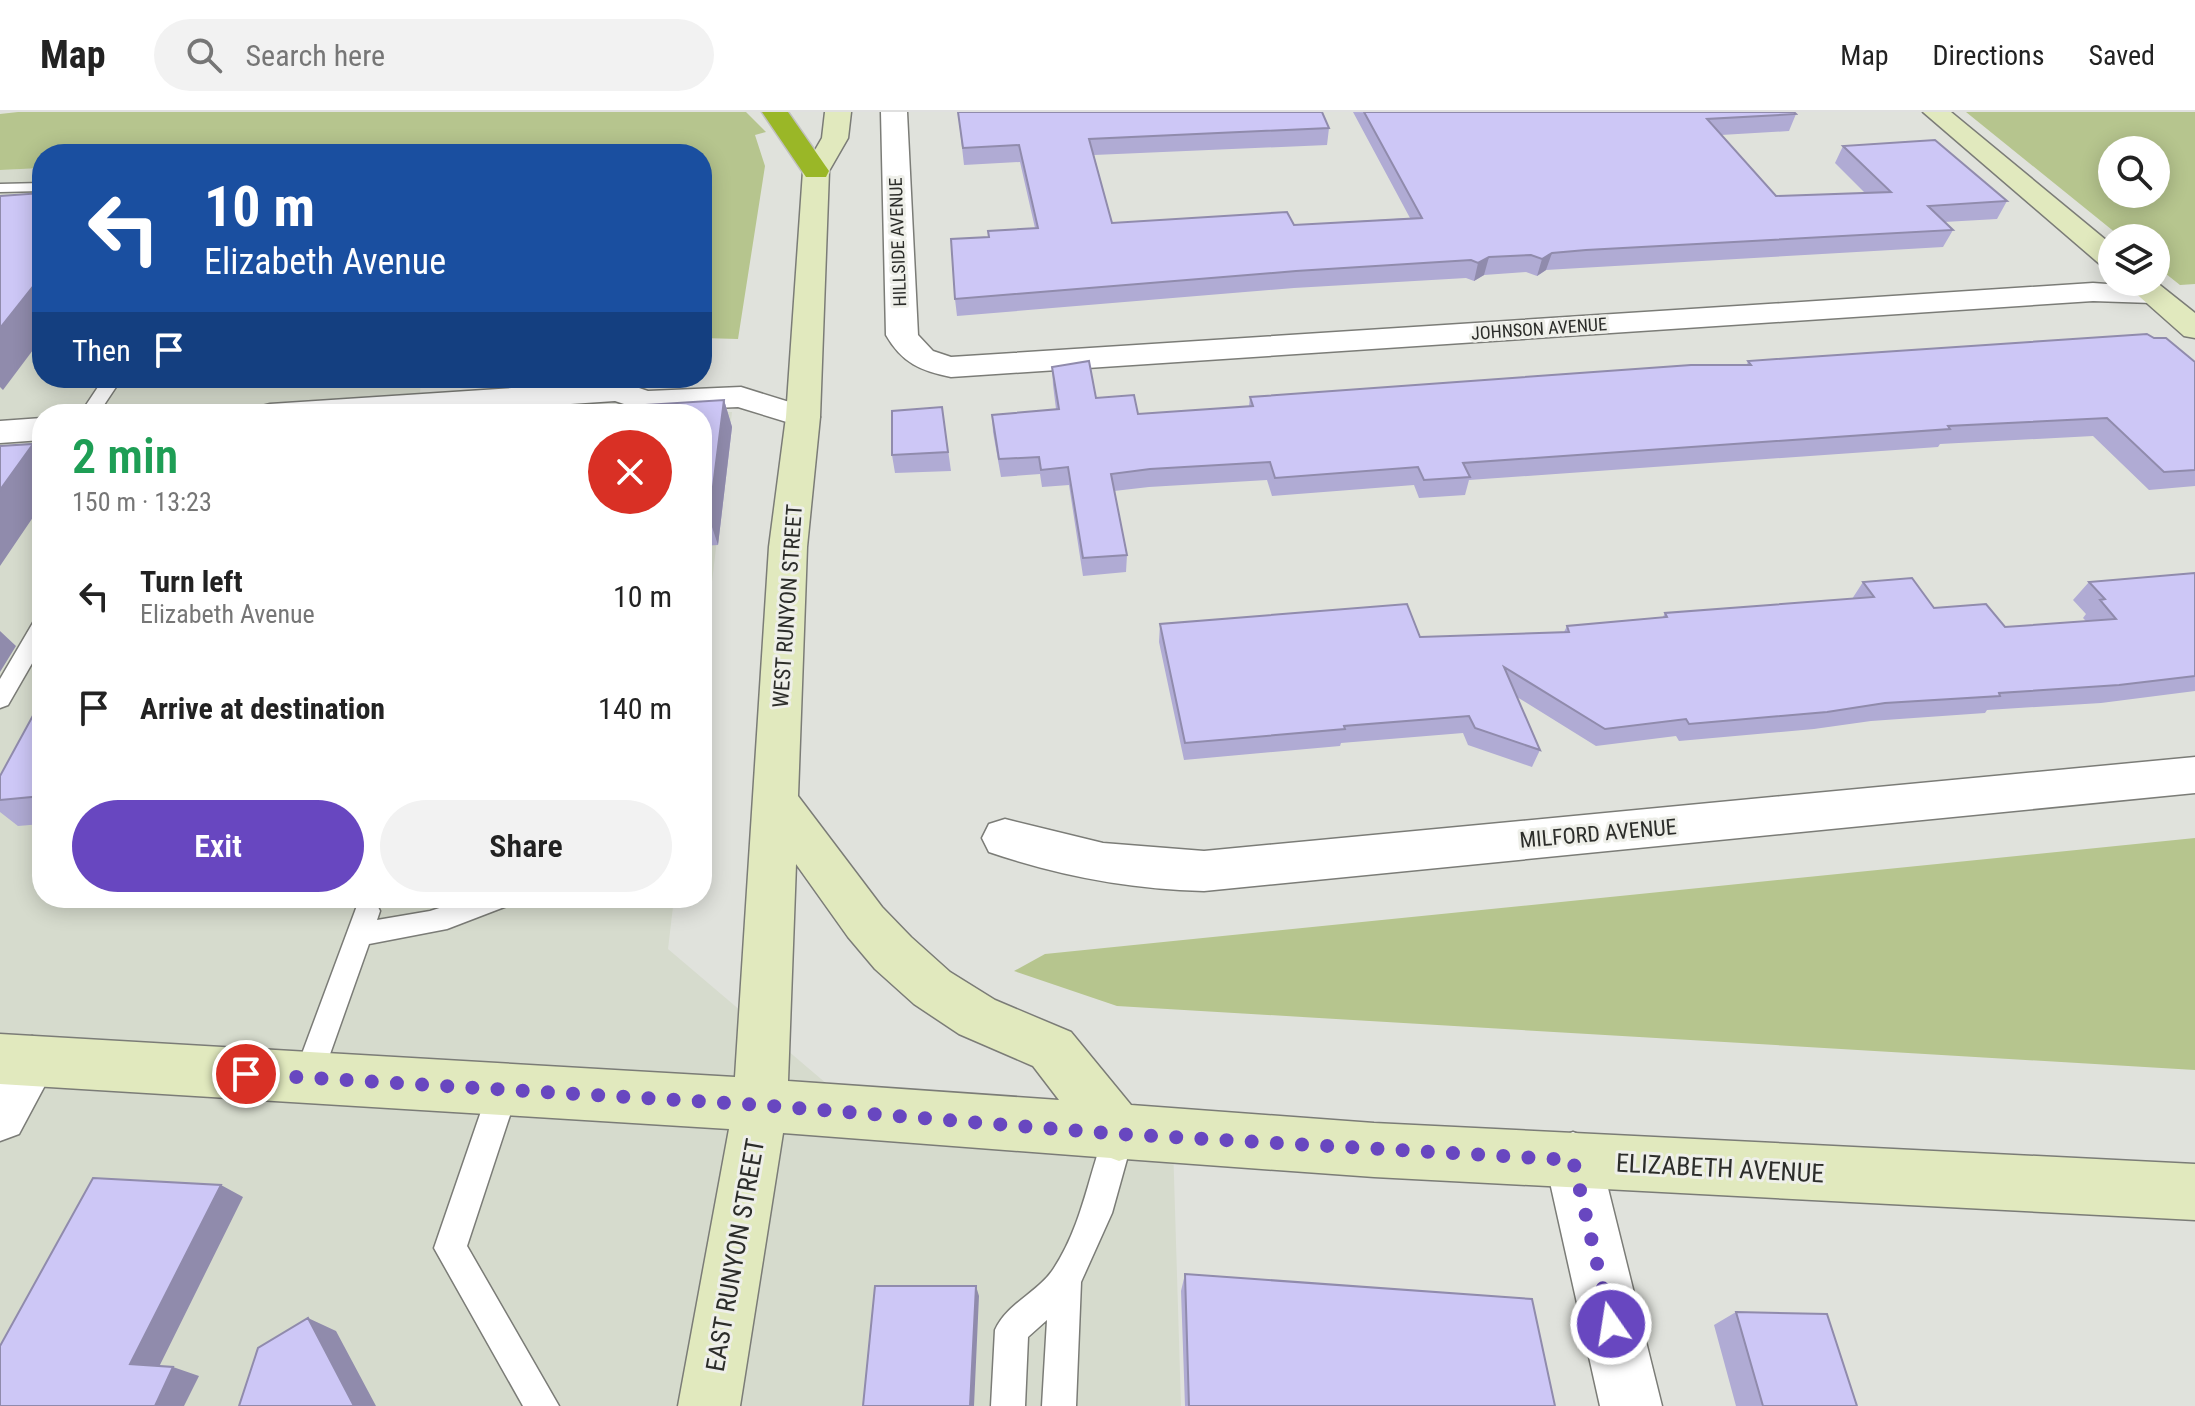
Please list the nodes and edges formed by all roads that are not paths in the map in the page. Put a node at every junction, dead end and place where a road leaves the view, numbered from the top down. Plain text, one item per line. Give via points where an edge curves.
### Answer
1 (775, 112) edge
2 (838, 112) edge
3 (894, 112) edge
4 (1936, 112) edge
5 (816, 171) junction
6 (32, 187) edge
7 (0, 188) edge
8 (2098, 248) edge
9 (2098, 292) edge
10 (2155, 296) edge
11 (2195, 329) edge
12 (926, 361) joint
13 (421, 404) edge
14 (803, 417) junction
15 (32, 430) edge
16 (0, 432) edge
17 (32, 644) edge
18 (0, 699) edge
19 (2195, 775) edge
20 (775, 800) junction
21 (1005, 838) dead end
22 (472, 908) edge
23 (16, 1060) edge
24 (308, 1078) junction
25 (503, 1091) junction
26 (760, 1105) junction
27 (0, 1115) edge
28 (1119, 1134) junction
29 (1573, 1160) junction
30 (2195, 1192) edge
31 (1065, 1281) junction
32 (542, 1406) edge
33 (709, 1406) edge
34 (1008, 1406) edge
35 (1059, 1406) edge
36 (1631, 1406) edge

1 - 5 highway
2 - 5 main road, WEST RUNYON STREET via 835,138
3 - 12 street, HILLSIDE AVENUE via 902,335
4 - 8 main road
5 - 14 main road, WEST RUNYON STREET
6 - 7 lane
9 - 12 street, JOHNSON AVENUE via 965,367
10 - 11 main road
13 - 14 street via 618,391 645,401 741,397
14 - 20 main road, WEST RUNYON STREET via 788,547
15 - 16 street
17 - 18 lane
19 - 21 street, MILFORD AVENUE via 1204,871 1100,865
20 - 26 main road, WEST RUNYON STREET
20 - 28 main road via 893,953 932,988 977,1017 1052,1049
22 - 24 lane via 436,922 363,922
23 - 24 main road, ELIZABETH AVENUE
23 - 27 street
24 - 25 main road, ELIZABETH AVENUE
25 - 26 main road, ELIZABETH AVENUE
25 - 32 lane via 450,1248
26 - 28 main road, ELIZABETH AVENUE
26 - 33 main road, EAST RUNYON STREET
28 - 29 main road, ELIZABETH AVENUE
28 - 31 lane via 1096,1213
29 - 30 main road, ELIZABETH AVENUE
29 - 36 street
31 - 34 lane via 1012,1330
31 - 35 lane

